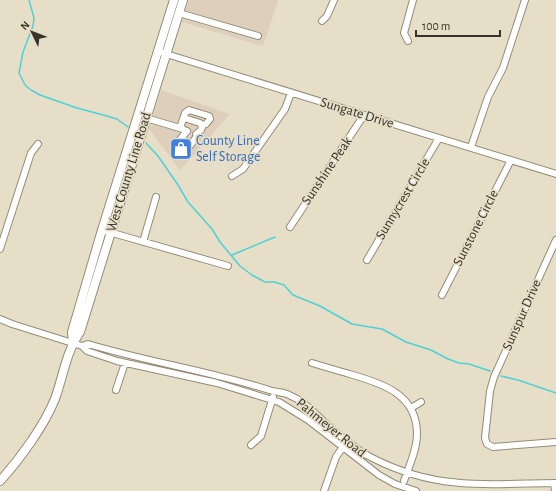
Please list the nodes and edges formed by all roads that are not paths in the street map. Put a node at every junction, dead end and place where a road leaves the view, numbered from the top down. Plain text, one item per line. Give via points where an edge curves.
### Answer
1 (174, 0) edge
2 (183, 0) edge
3 (334, 0) edge
4 (413, 0) edge
5 (525, 0) edge
6 (179, 13) junction
7 (322, 21) dead end
8 (258, 36) dead end
9 (408, 41) dead end
10 (162, 52) junction
11 (291, 93) junction
12 (364, 115) junction
13 (142, 117) junction
14 (184, 118) junction
15 (202, 125) junction
16 (180, 128) junction
17 (187, 131) junction
18 (196, 134) junction
19 (439, 138) junction
20 (38, 144) dead end
21 (471, 147) junction
22 (511, 160) junction
23 (556, 174) edge
24 (232, 176) dead end
25 (156, 197) dead end
26 (290, 227) dead end
27 (102, 230) junction
28 (111, 232) junction
29 (556, 240) edge
30 (143, 242) junction
31 (0, 249) edge
32 (367, 260) dead end
33 (228, 266) dead end
34 (442, 295) dead end
35 (0, 319) edge
36 (73, 342) junction
37 (82, 346) junction
38 (125, 363) junction
39 (312, 363) dead end
40 (116, 390) dead end
41 (274, 392) junction
42 (272, 400) junction
43 (422, 402) dead end
44 (411, 408) junction
45 (347, 441) junction
46 (556, 442) edge
47 (251, 445) dead end
48 (342, 447) junction
49 (405, 479) junction
50 (0, 481) edge
51 (413, 482) dead end
52 (555, 483) edge
53 (403, 487) junction
54 (453, 489) dead end
55 (473, 490) edge
56 (324, 491) edge
57 (416, 491) edge
58 (555, 491) edge

1 - 10 main road, West County Line Road
2 - 6 main road, West County Line Road
3 - 7 street
4 - 9 street via 404,32
5 - 21 street via 503,68 488,97
6 - 8 street
6 - 10 main road, West County Line Road
10 - 11 street, Sungate Drive
10 - 13 main road, West County Line Road
11 - 12 street, Sungate Drive
11 - 24 street via 285,109 244,169
12 - 19 street, Sungate Drive
12 - 26 street, Sunshine Peak
13 - 16 street
13 - 27 main road, West County Line Road
13 - 28 main road, West County Line Road
14 - 15 street
14 - 15 street via 189,110 209,116 208,122
14 - 16 street
15 - 18 street
16 - 17 street
17 - 18 street
17 - 18 street via 174,147 174,152 178,155 182,154 195,139
19 - 21 street, Sungate Drive
19 - 32 street, Sunnycrest Circle
20 - 31 street via 31,153
21 - 22 street, Sungate Drive
22 - 23 street, Sungate Drive
22 - 34 street, Sunstone Circle
25 - 30 street
27 - 28 street
27 - 36 main road, West County Line Road via 72,332
28 - 30 street
28 - 36 main road, West County Line Road via 80,332
29 - 46 street, Sunspur Drive via 498,368 490,391 486,435 487,444 490,446
30 - 33 street
35 - 36 street, Pahmeyer Road
36 - 37 street, Pahmeyer Road
36 - 50 main road, West County Line Road via 51,407 24,452
37 - 38 street, Pahmeyer Road via 87,351
37 - 41 street, Pahmeyer Road via 88,344 218,375
38 - 40 street
38 - 42 street, Pahmeyer Road via 217,383
39 - 44 street via 380,383 402,397
41 - 42 street
41 - 45 street, Pahmeyer Road via 286,394 304,404
42 - 47 street via 261,436
42 - 48 street, Pahmeyer Road via 300,414
43 - 44 street
44 - 49 street via 417,434
45 - 48 street
45 - 49 street, Pahmeyer Road via 380,466
48 - 53 street, Pahmeyer Road via 375,472
48 - 56 street
49 - 51 street, Pahmeyer Road
49 - 53 street
52 - 55 street
52 - 58 street
53 - 57 street, Pahmeyer Road
54 - 55 street

